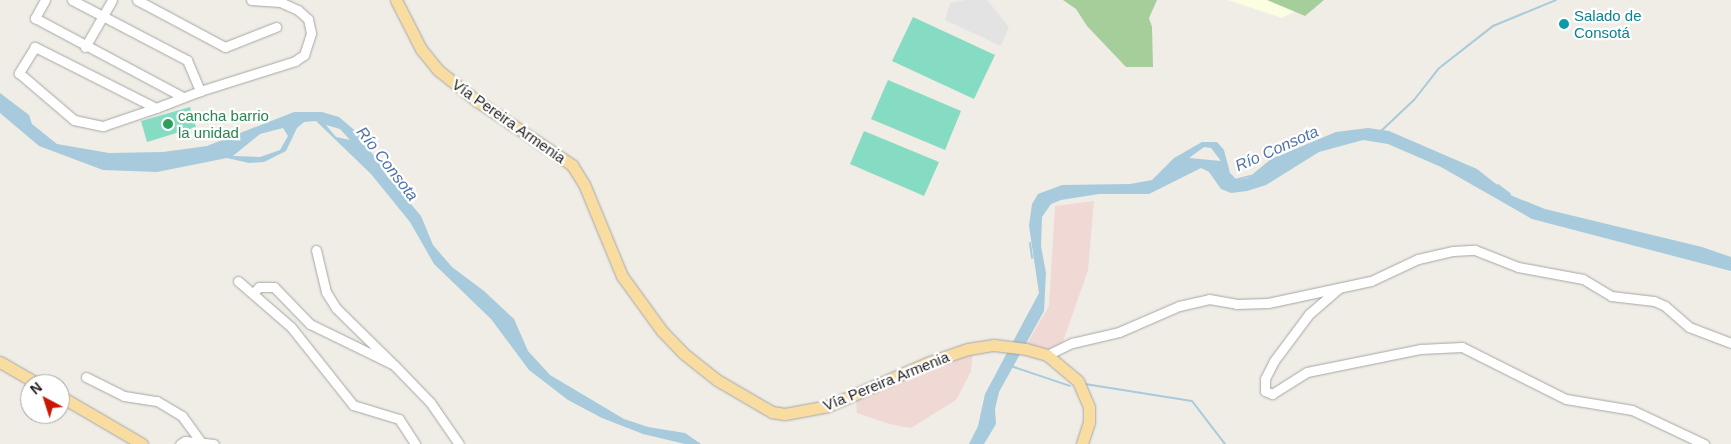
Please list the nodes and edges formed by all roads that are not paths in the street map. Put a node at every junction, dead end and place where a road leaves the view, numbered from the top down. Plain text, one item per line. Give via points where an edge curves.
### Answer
1 (45, 0) edge
2 (72, 0) edge
3 (112, 0) edge
4 (137, 0) edge
5 (251, 0) edge
6 (396, 0) edge
7 (102, 18) junction
8 (276, 27) dead end
9 (85, 47) junction
10 (200, 91) junction
11 (183, 97) junction
12 (156, 108) junction
13 (316, 250) dead end
14 (238, 281) dead end
15 (1340, 288) junction
16 (253, 293) junction
17 (1731, 343) edge
18 (1047, 355) junction
19 (0, 362) edge
20 (394, 365) junction
21 (21, 374) edge
22 (86, 377) dead end
23 (70, 402) edge
24 (201, 442) junction
25 (142, 444) edge
26 (180, 444) edge
27 (214, 444) edge
28 (415, 444) edge
29 (459, 444) edge
30 (1082, 444) edge
31 (1704, 444) edge

1 - 9 street via 35,18
2 - 7 street
3 - 7 street
4 - 8 street via 225,47
5 - 10 street via 280,2 298,10 308,19 311,33 304,56
6 - 18 main road, Vía Pereira Armenia via 422,49 438,70 477,101 572,165 584,184 622,276 649,315 683,353 748,400 772,412 805,412 844,400 945,356 983,346 1026,349
7 - 9 street
7 - 10 street via 188,60
9 - 11 street
10 - 11 street
11 - 12 street
12 - 12 street via 35,47 19,73 74,120 102,126
13 - 20 street via 320,274 336,308
14 - 16 street
15 - 17 street via 1371,281 1418,259 1452,251 1475,250 1518,267 1582,279 1611,296 1654,301 1665,306 1689,327
15 - 18 street via 1252,306 1209,298 1179,306 1119,332 1072,343
15 - 31 street via 1309,314 1274,361 1265,379 1265,391 1272,394 1307,372 1420,349 1462,347 1566,399 1632,410
16 - 20 street via 259,287 274,287 310,324
16 - 28 street via 291,327 353,405 399,418
18 - 30 main road via 1066,368 1085,395 1089,422
19 - 21 main road
20 - 29 street via 430,402
22 - 24 street via 124,396 157,401 182,416
23 - 25 main road
24 - 26 street via 185,440
24 - 27 street

